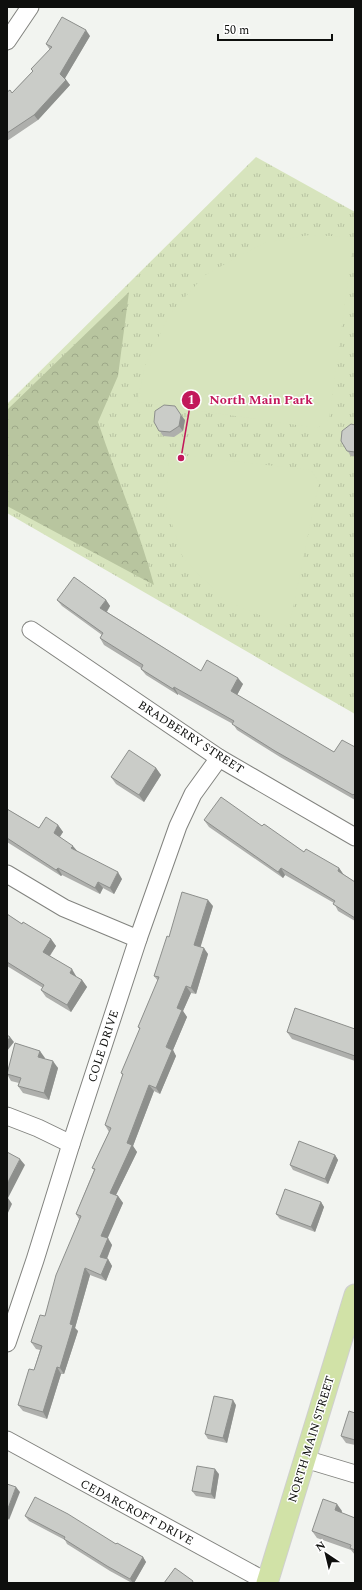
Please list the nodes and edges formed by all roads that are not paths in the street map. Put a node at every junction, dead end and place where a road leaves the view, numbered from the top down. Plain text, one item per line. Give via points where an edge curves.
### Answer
1 (30, 7) edge
2 (7, 41) edge
3 (31, 630) dead end
4 (218, 758) junction
5 (355, 837) edge
6 (7, 874) edge
7 (138, 939) junction
8 (7, 1116) edge
9 (71, 1144) junction
10 (355, 1295) edge
11 (7, 1343) edge
12 (7, 1440) edge
13 (305, 1459) junction
14 (355, 1474) edge
15 (267, 1583) edge

1 - 2 street
3 - 4 street, BRADBERRY STREET
4 - 5 street, BRADBERRY STREET
4 - 7 street, COLE DRIVE via 193,794 178,826
6 - 7 street via 64,908
7 - 9 street, COLE DRIVE
8 - 9 street
9 - 11 street, COLE DRIVE
10 - 13 main road, NORTH MAIN STREET
12 - 15 street, CEDARCROFT DRIVE
13 - 14 street
13 - 15 main road, NORTH MAIN STREET

